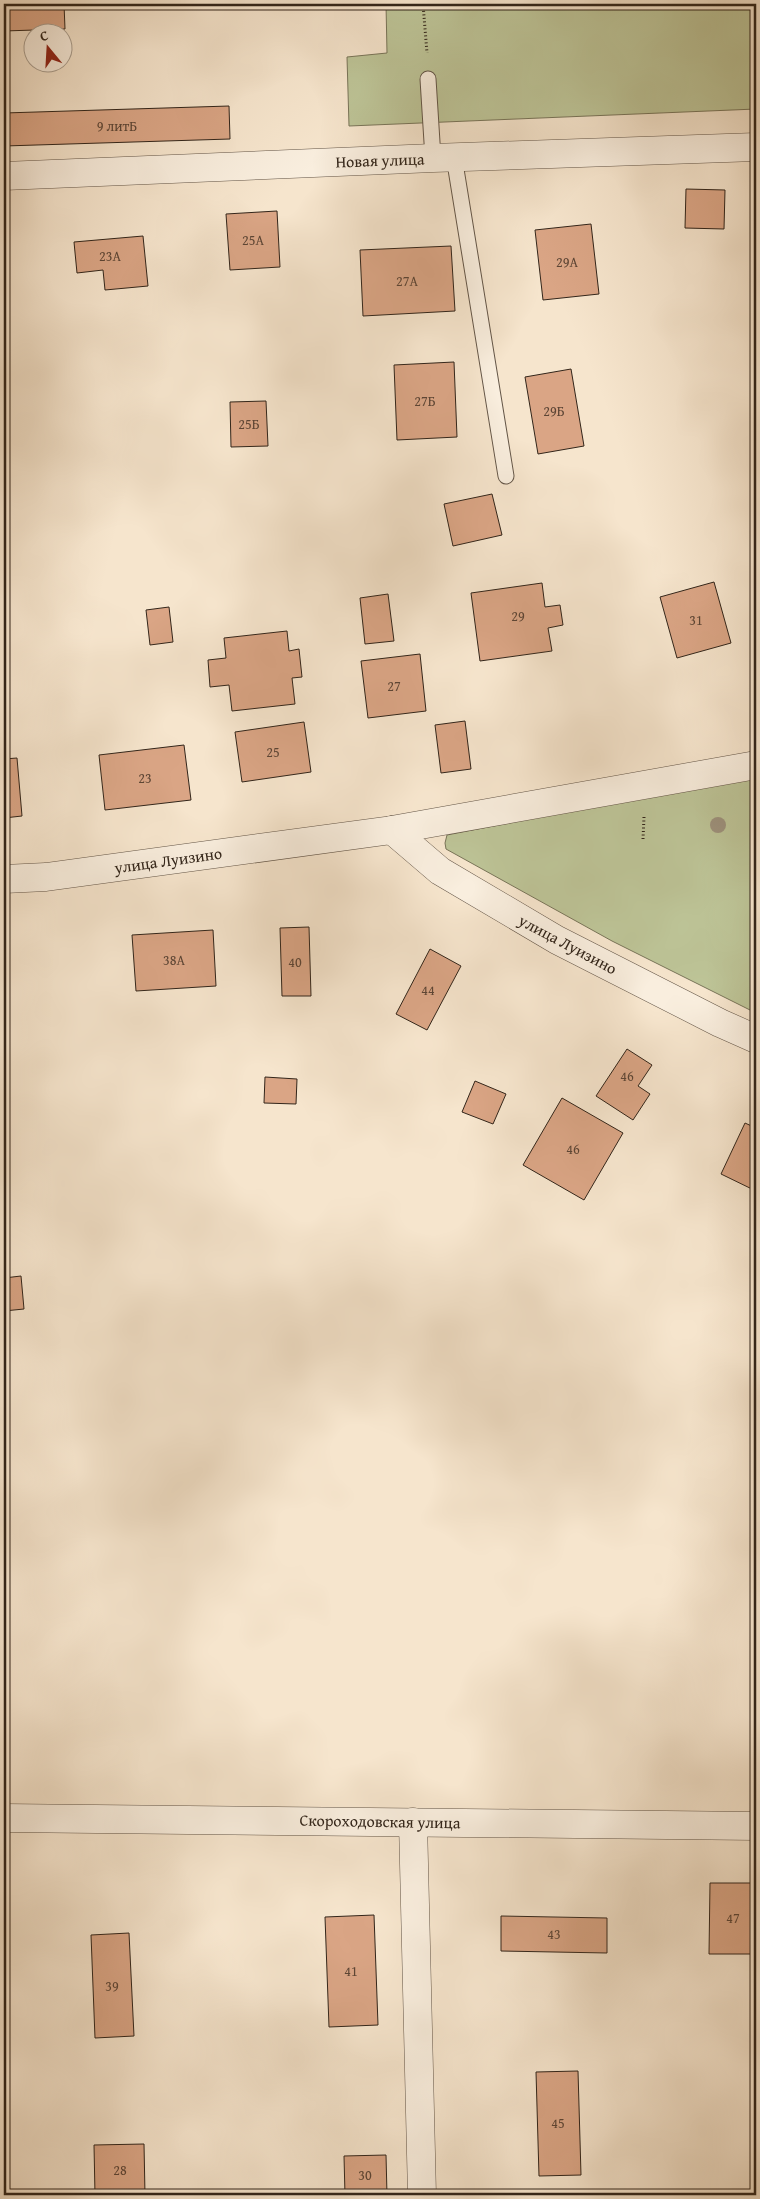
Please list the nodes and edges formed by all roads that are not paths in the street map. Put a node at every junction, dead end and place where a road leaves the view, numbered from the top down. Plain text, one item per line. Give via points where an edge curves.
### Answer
1 (428, 78) road end
2 (756, 147) edge
3 (444, 157) junction
4 (4, 176) edge
5 (506, 476) dead end
6 (756, 765) edge
7 (392, 830) junction
8 (4, 879) edge
9 (756, 1039) edge
10 (4, 1818) edge
11 (413, 1822) junction
12 (756, 1826) edge
13 (422, 2195) edge

1 - 3 lane
2 - 3 street, Новая улица
3 - 4 street, Новая улица
3 - 5 lane
6 - 7 street, улица Луизино
7 - 8 street, улица Луизино via 46,877
7 - 9 street, улица Луизино via 440,871 557,940 720,1024
10 - 11 street, Скороходовская улица
11 - 12 street, Скороходовская улица
11 - 13 street

